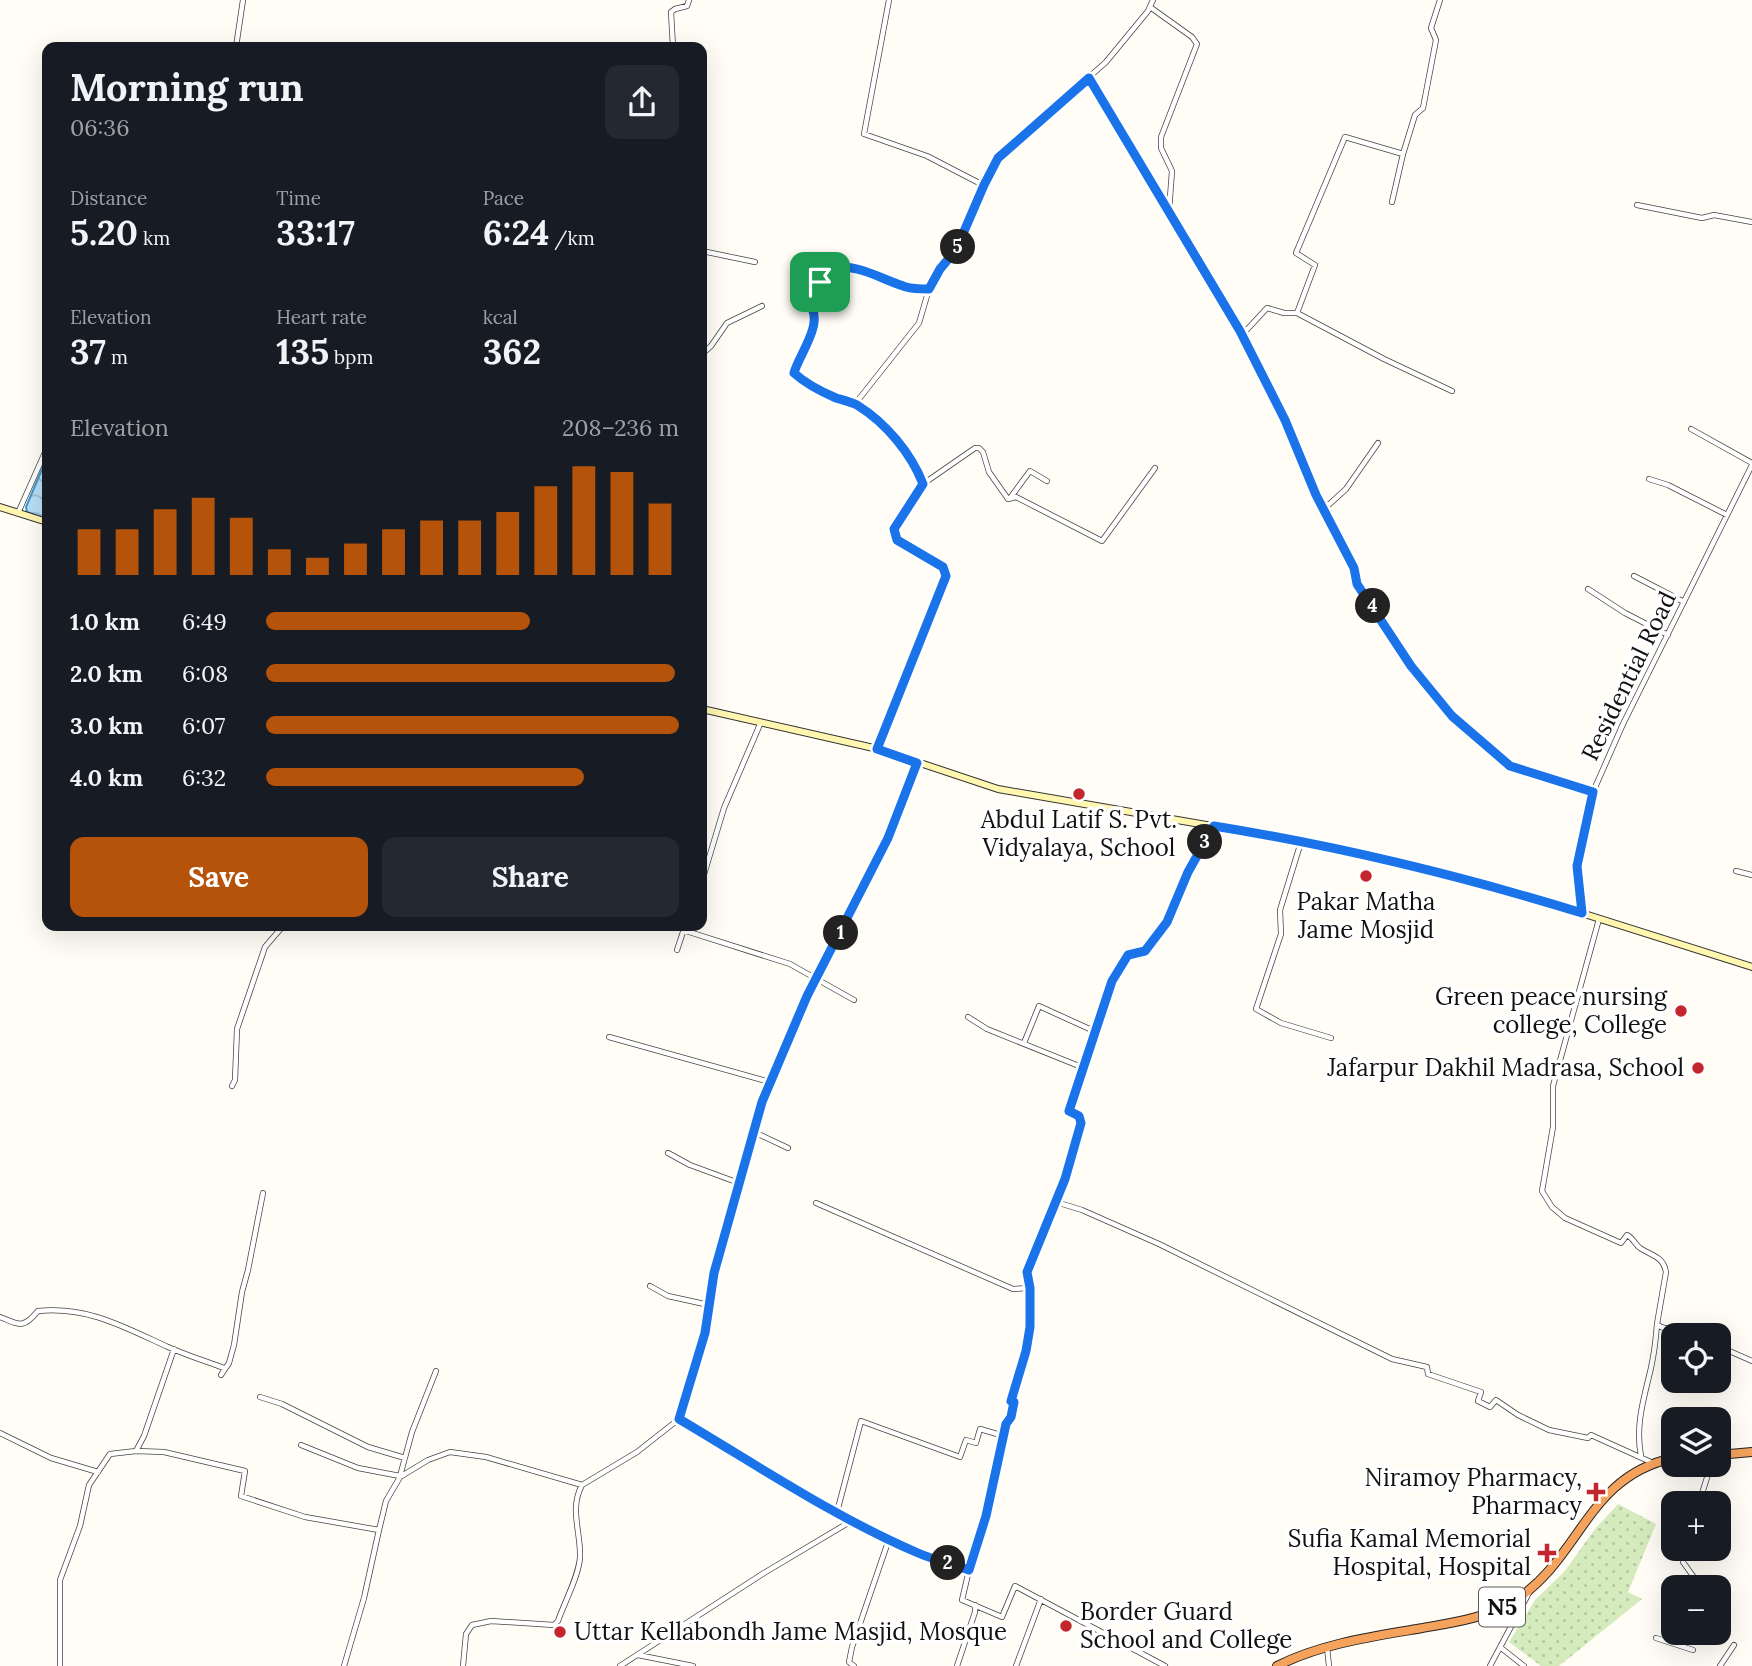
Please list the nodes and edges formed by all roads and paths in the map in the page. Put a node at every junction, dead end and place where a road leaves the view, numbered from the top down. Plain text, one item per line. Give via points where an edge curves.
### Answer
1 (243, 0) edge
2 (689, 0) edge
3 (889, 0) edge
4 (1153, 0) edge
5 (1440, 0) edge
6 (1150, 7) junction
7 (237, 42) edge
8 (673, 42) edge
9 (1089, 78) junction
10 (1403, 154) junction
11 (984, 185) junction
12 (1392, 202) dead end
13 (1637, 205) dead end
14 (1169, 212) junction
15 (1752, 222) edge
16 (707, 252) edge
17 (755, 262) dead end
18 (929, 289) junction
19 (762, 306) dead end
20 (1297, 313) junction
21 (1242, 335) junction
22 (707, 350) edge
23 (1452, 391) dead end
24 (855, 404) junction
25 (1691, 429) dead end
26 (1378, 443) dead end
27 (42, 459) edge
28 (1752, 464) edge
29 (1155, 468) dead end
30 (1649, 479) dead end
31 (1047, 481) dead end
32 (923, 484) junction
33 (1009, 499) junction
34 (0, 507) edge
35 (1323, 510) junction
36 (18, 513) junction
37 (1727, 515) junction
38 (42, 521) edge
39 (1634, 576) dead end
40 (1588, 589) dead end
41 (1684, 602) junction
42 (1668, 635) junction
43 (707, 710) edge
44 (761, 722) junction
45 (877, 749) junction
46 (917, 763) junction
47 (1593, 792) junction
48 (1214, 826) junction
49 (1301, 842) junction
50 (707, 864) edge
51 (1736, 871) dead end
52 (1752, 875) edge
53 (1582, 913) junction
54 (1599, 919) junction
55 (279, 931) edge
56 (683, 931) edge
57 (693, 931) edge
58 (677, 950) dead end
59 (1752, 967) edge
60 (816, 979) junction
61 (854, 1000) dead end
62 (968, 1017) dead end
63 (1094, 1031) junction
64 (609, 1037) dead end
65 (1331, 1038) dead end
66 (1024, 1043) junction
67 (1083, 1068) junction
68 (770, 1082) junction
69 (232, 1086) dead end
70 (754, 1132) junction
71 (788, 1148) dead end
72 (668, 1153) dead end
73 (739, 1183) junction
74 (263, 1193) dead end
75 (1056, 1202) junction
76 (816, 1203) dead end
77 (650, 1286) dead end
78 (1030, 1288) junction
79 (709, 1305) junction
80 (0, 1317) edge
81 (1657, 1324) junction
82 (1661, 1327) edge
83 (174, 1349) junction
84 (1731, 1352) edge
85 (1752, 1361) edge
86 (224, 1368) junction
87 (436, 1371) dead end
88 (221, 1375) dead end
89 (260, 1398) dead end
90 (679, 1419) junction
91 (0, 1433) edge
92 (1004, 1436) junction
93 (301, 1445) dead end
94 (136, 1451) junction
95 (1752, 1452) edge
96 (1731, 1454) edge
97 (1641, 1457) junction
98 (405, 1458) junction
99 (1661, 1461) edge
100 (1653, 1463) junction
101 (99, 1472) junction
102 (582, 1485) junction
103 (838, 1512) junction
104 (853, 1520) junction
105 (379, 1530) junction
106 (889, 1538) junction
107 (969, 1570) junction
108 (1532, 1588) junction
109 (1041, 1599) junction
110 (975, 1605) junction
111 (1656, 1638) dead end
112 (1661, 1639) edge
113 (1679, 1645) edge
114 (1734, 1645) dead end
115 (1327, 1647) junction
116 (1500, 1647) junction
117 (1693, 1650) dead end
118 (637, 1655) junction
119 (60, 1666) edge
120 (344, 1666) edge
121 (463, 1666) edge
122 (620, 1666) edge
123 (692, 1666) edge
124 (854, 1666) edge
125 (957, 1666) edge
126 (1016, 1666) edge
127 (1165, 1666) edge
128 (1277, 1666) edge
129 (1329, 1666) edge
130 (1490, 1666) edge
131 (1524, 1666) edge
132 (1720, 1666) edge

1 - 7 street
2 - 8 street via 687,6 671,12
3 - 11 street via 864,134 927,156
4 - 6 street
5 - 10 street via 1431,28 1436,40 1423,108 1415,115
6 - 9 street
6 - 14 street via 1197,44 1161,138 1172,171
9 - 11 street via 998,158
9 - 14 street
10 - 12 street
10 - 20 street via 1345,138 1296,253 1315,265
11 - 18 street via 956,250
13 - 15 street
14 - 21 street
16 - 17 street
18 - 24 street via 919,323
18 - 24 street via 910,289 842,267 820,282 809,297 814,320 794,373
19 - 22 street via 727,323
20 - 21 street via 1267,308
20 - 23 street
21 - 35 street
24 - 32 street via 903,447
25 - 28 street
26 - 35 street via 1346,489
27 - 36 street
28 - 37 street, Residential Road
29 - 33 street via 1102,541 1016,497
30 - 37 street
31 - 33 street via 1030,471
32 - 33 street via 979,448 989,472
32 - 45 street via 894,535 943,567 946,576
34 - 36 main road
35 - 47 street via 1354,568 1357,584 1411,666 1452,716 1510,766
36 - 38 main road
37 - 41 street, Residential Road
39 - 41 street
40 - 42 street
41 - 42 street, Residential Road
42 - 47 street, Residential Road
43 - 44 main road
44 - 45 main road
44 - 50 street via 724,808
45 - 46 main road
46 - 48 main road via 999,789
46 - 60 street via 888,838
47 - 53 street, Residential Road via 1577,866
48 - 49 main road
48 - 63 street via 1167,922 1145,951 1128,955 1112,981
49 - 53 main road via 1480,883
49 - 65 street via 1280,911 1280,934 1256,1009 1281,1023
51 - 52 street
53 - 54 main road
54 - 59 main road
54 - 81 street via 1553,1086 1553,1127 1542,1191 1565,1218 1621,1243 1627,1235 1659,1257 1666,1272
55 - 69 street via 265,947 237,1029
56 - 58 street
57 - 60 street via 790,964
60 - 61 street
60 - 68 street
62 - 66 street
63 - 66 street via 1039,1006
63 - 67 street
64 - 68 street
66 - 67 street
67 - 75 street via 1069,1111 1079,1116 1081,1123
68 - 70 street
70 - 71 street
70 - 73 street
72 - 73 street
73 - 79 street
74 - 86 street via 234,1345
75 - 78 street via 1027,1272
75 - 97 street via 1159,1244 1392,1359 1427,1367 1427,1374 1481,1392 1478,1401 1490,1407 1496,1400 1549,1430 1591,1435
76 - 78 street via 1013,1289
77 - 79 street via 668,1296
78 - 92 street via 1026,1351
79 - 90 street
80 - 83 street via 19,1325 28,1323 38,1311 92,1315
81 - 82 street
81 - 97 street via 1637,1439
83 - 86 street
83 - 94 street
84 - 85 street
86 - 88 street
87 - 98 street
89 - 98 street via 282,1404 368,1447
90 - 102 street via 637,1452
90 - 103 street
91 - 101 street via 51,1458
92 - 103 street via 980,1429 976,1443 966,1440 960,1457 860,1421
92 - 107 street
93 - 98 street via 358,1468 400,1476
94 - 101 street via 110,1454
94 - 105 street via 164,1452 245,1471 241,1496 305,1517
95 - 96 highway
97 - 100 street
99 - 100 highway, N5
100 - 108 highway, N5 via 1605,1494
101 - 119 street via 89,1485 60,1580
102 - 105 street via 486,1457 450,1452 400,1476 386,1501
102 - 121 street via 575,1519 580,1558 558,1621 554,1625 491,1620 472,1625 466,1634
103 - 104 street
104 - 106 street
104 - 118 street
105 - 120 street
106 - 107 street via 919,1554
106 - 124 street via 852,1647 849,1662
107 - 110 street via 961,1600
108 - 115 highway, N5 via 1490,1613
108 - 116 street
109 - 110 street via 1015,1587 1002,1617
109 - 126 street
109 - 127 street
110 - 125 street
111 - 112 street
113 - 117 street
114 - 132 street
115 - 128 highway, N5
115 - 129 street
116 - 130 street
116 - 131 street
118 - 122 street
118 - 123 street

